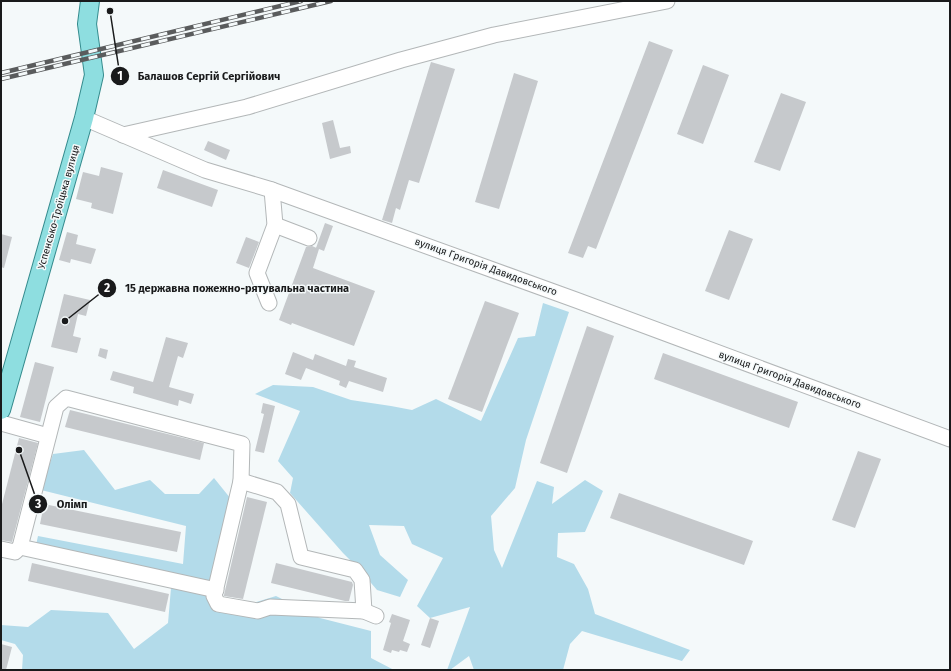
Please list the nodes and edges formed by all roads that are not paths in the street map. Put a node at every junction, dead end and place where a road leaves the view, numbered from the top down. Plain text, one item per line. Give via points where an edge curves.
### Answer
1 (90, 1) edge
2 (667, 1) edge
3 (84, 118) junction
4 (122, 135) junction
5 (272, 190) junction
6 (275, 225) junction
7 (309, 238) dead end
8 (269, 303) dead end
9 (1, 410) edge
10 (1, 423) edge
11 (48, 436) junction
12 (950, 439) edge
13 (241, 481) junction
14 (20, 547) junction
15 (1, 549) edge
16 (216, 590) junction

1 - 3 main road, Успенсько-Троїцька вулиця via 87,24 94,75
2 - 4 street via 494,35 401,60 247,107
3 - 4 street, вулиця Григорія Давидовського
3 - 9 main road, Успенсько-Троїцька вулиця
4 - 5 street, вулиця Григорія Давидовського via 205,170
5 - 6 street
5 - 12 street, вулиця Григорія Давидовського
6 - 7 street
6 - 8 street via 257,273
10 - 11 street
11 - 13 street via 56,407 66,398 242,444
11 - 14 street
13 - 16 street
13 - 16 street via 277,492 288,504 301,557 355,570 362,580 370,614 270,607 258,611 218,604 214,596
14 - 15 street via 15,552
14 - 16 street

